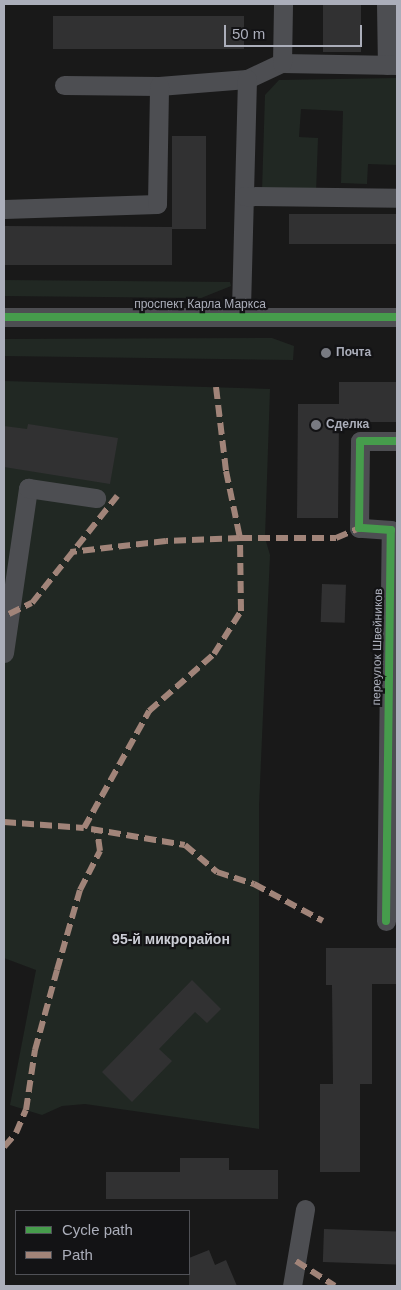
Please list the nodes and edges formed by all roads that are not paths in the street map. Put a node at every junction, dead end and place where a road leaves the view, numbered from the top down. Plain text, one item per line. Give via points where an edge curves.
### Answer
1 (276, 4) edge
2 (283, 4) edge
3 (386, 4) edge
4 (282, 63) junction
5 (392, 65) edge
6 (247, 79) junction
7 (64, 86) dead end
8 (159, 86) junction
9 (244, 196) junction
10 (397, 198) edge
11 (4, 208) edge
12 (241, 316) junction
13 (4, 317) edge
14 (397, 317) edge
15 (397, 441) edge
16 (96, 498) dead end
17 (394, 527) edge
18 (4, 653) edge
19 (386, 921) dead end
20 (305, 1209) dead end
21 (292, 1286) edge

1 - 2 street
2 - 4 street
3 - 5 street
4 - 5 street
4 - 6 street
6 - 8 street
6 - 9 street
7 - 8 street
8 - 11 street via 157,204
9 - 10 street
9 - 12 street
12 - 13 street, проспект Карла Маркса
12 - 14 street, проспект Карла Маркса
15 - 17 street, переулок Швейников via 360,441 359,528
16 - 18 street via 28,488
17 - 19 street, переулок Швейников
20 - 21 street

